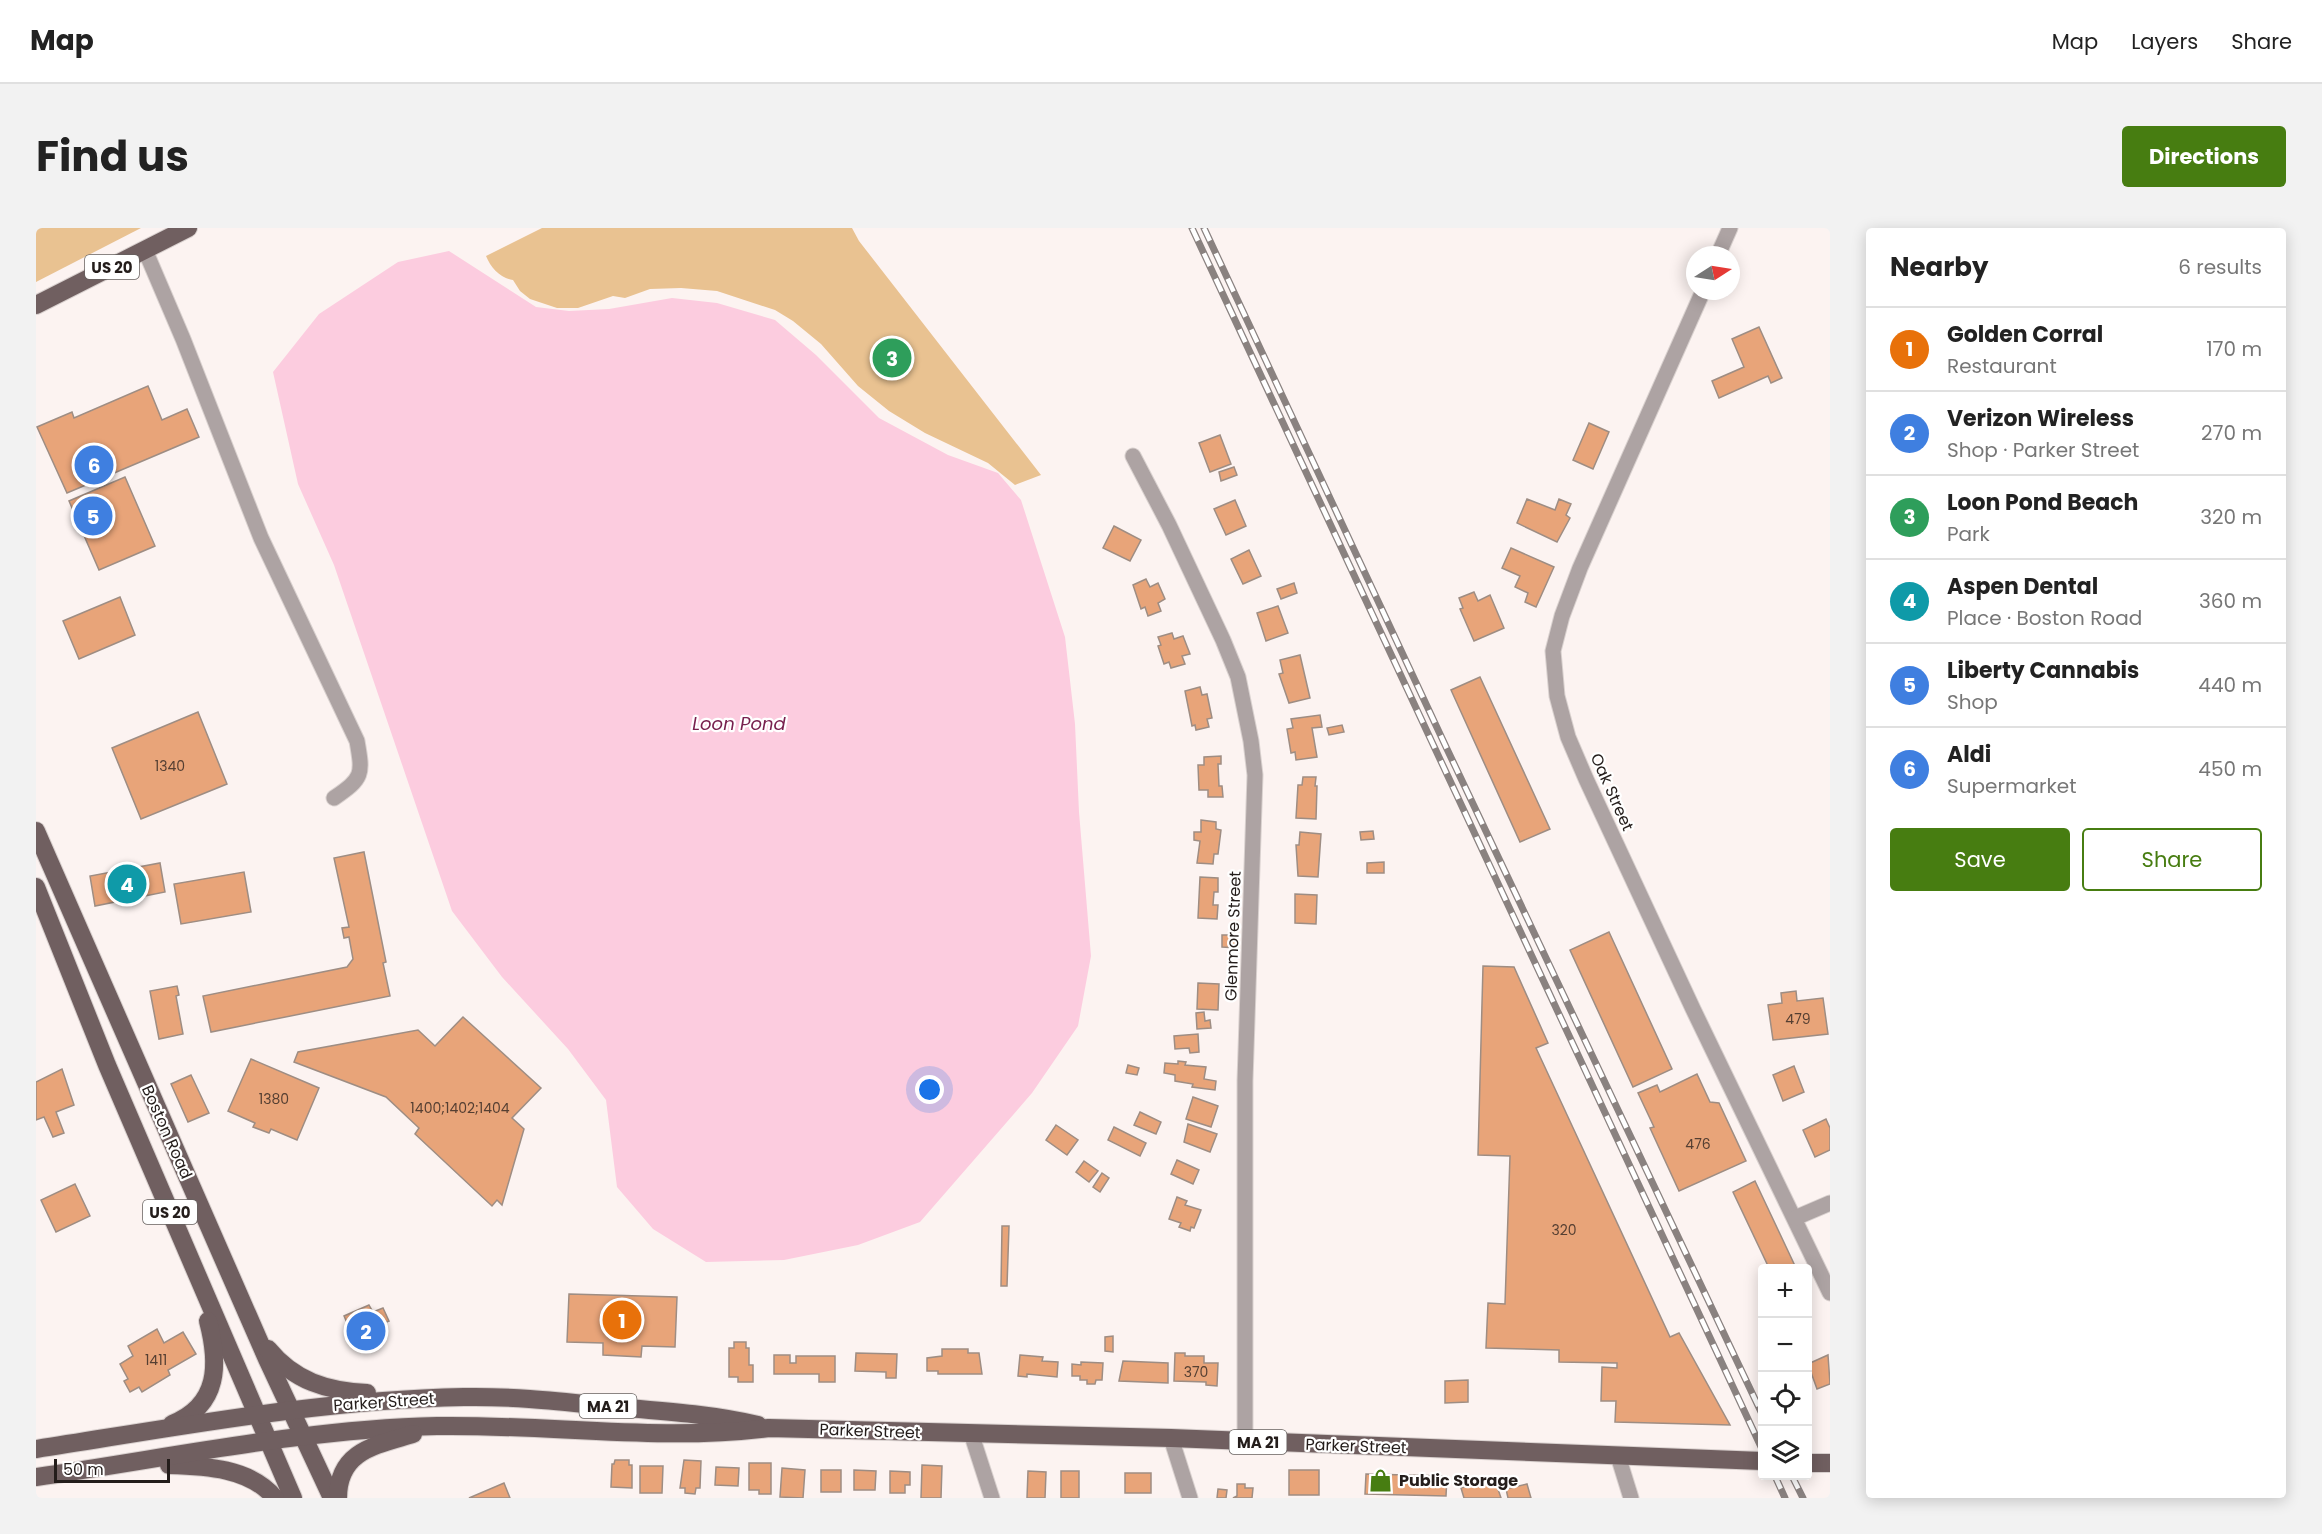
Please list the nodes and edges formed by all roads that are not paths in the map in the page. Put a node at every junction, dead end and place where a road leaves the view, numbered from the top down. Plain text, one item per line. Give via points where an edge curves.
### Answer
1 (188, 228) edge
2 (1730, 228) edge
3 (1722, 246) edge
4 (145, 250) junction
5 (1699, 300) edge
6 (36, 305) edge
7 (1133, 456) dead end
8 (334, 798) dead end
9 (36, 831) edge
10 (36, 887) edge
11 (1830, 1203) edge
12 (1795, 1218) junction
13 (192, 1262) junction
14 (1830, 1293) edge
15 (251, 1322) junction
16 (447, 1398) junction
17 (291, 1410) junction
18 (257, 1415) junction
19 (436, 1426) junction
20 (769, 1428) junction
21 (143, 1432) junction
22 (970, 1433) junction
23 (303, 1437) junction
24 (1171, 1438) junction
25 (268, 1442) junction
26 (1245, 1442) junction
27 (36, 1449) edge
28 (1618, 1456) junction
29 (1758, 1461) edge
30 (135, 1463) junction
31 (1812, 1463) edge
32 (1830, 1463) edge
33 (36, 1478) edge
34 (275, 1498) edge
35 (293, 1498) edge
36 (332, 1498) edge
37 (338, 1498) edge
38 (992, 1498) edge
39 (1190, 1498) edge
40 (1632, 1498) edge

1 - 4 main road, US 20
2 - 3 street
4 - 6 main road, US 20
4 - 8 street via 261,538 357,741 362,766 356,783
5 - 12 street, Oak Street via 1562,616 1553,651 1557,696 1568,737 1586,779
7 - 26 street, Glenmore Street via 1238,677 1255,775 1245,1081
9 - 15 main road, Boston Road / US 20
10 - 13 main road, Boston Road / US 20
11 - 12 street
12 - 14 street, Oak Street
13 - 18 main road, Boston Road / US 20
13 - 21 main road via 212,1338 214,1377 201,1403 186,1417
15 - 16 main road via 273,1356 312,1384 346,1392
15 - 17 main road, Boston Road / US 20
16 - 17 main road, Parker Street / MA 21
16 - 20 main road, Parker Street / MA 21 via 533,1400 713,1415
17 - 18 main road, Parker Street / MA 21
17 - 23 main road, Boston Road / US 20
18 - 21 main road, Parker Street
18 - 25 main road, Boston Road / US 20
19 - 20 main road, Parker Street / MA 21 via 712,1434
19 - 23 main road, Parker Street / MA 21
19 - 37 main road via 363,1450 346,1466
20 - 22 main road, Parker Street / MA 21
21 - 27 main road, Parker Street
22 - 24 main road, Parker Street / MA 21
22 - 38 street
23 - 25 main road, Parker Street / MA 21
23 - 36 main road, Boston Road / US 20
24 - 26 main road, Parker Street / MA 21
24 - 39 street
25 - 30 main road, Parker Street
25 - 35 main road, Boston Road / US 20
26 - 28 main road, Parker Street / MA 21
28 - 29 main road, Parker Street / MA 21
28 - 40 street
30 - 33 main road, Parker Street
30 - 34 main road via 222,1469 245,1476
31 - 32 main road

